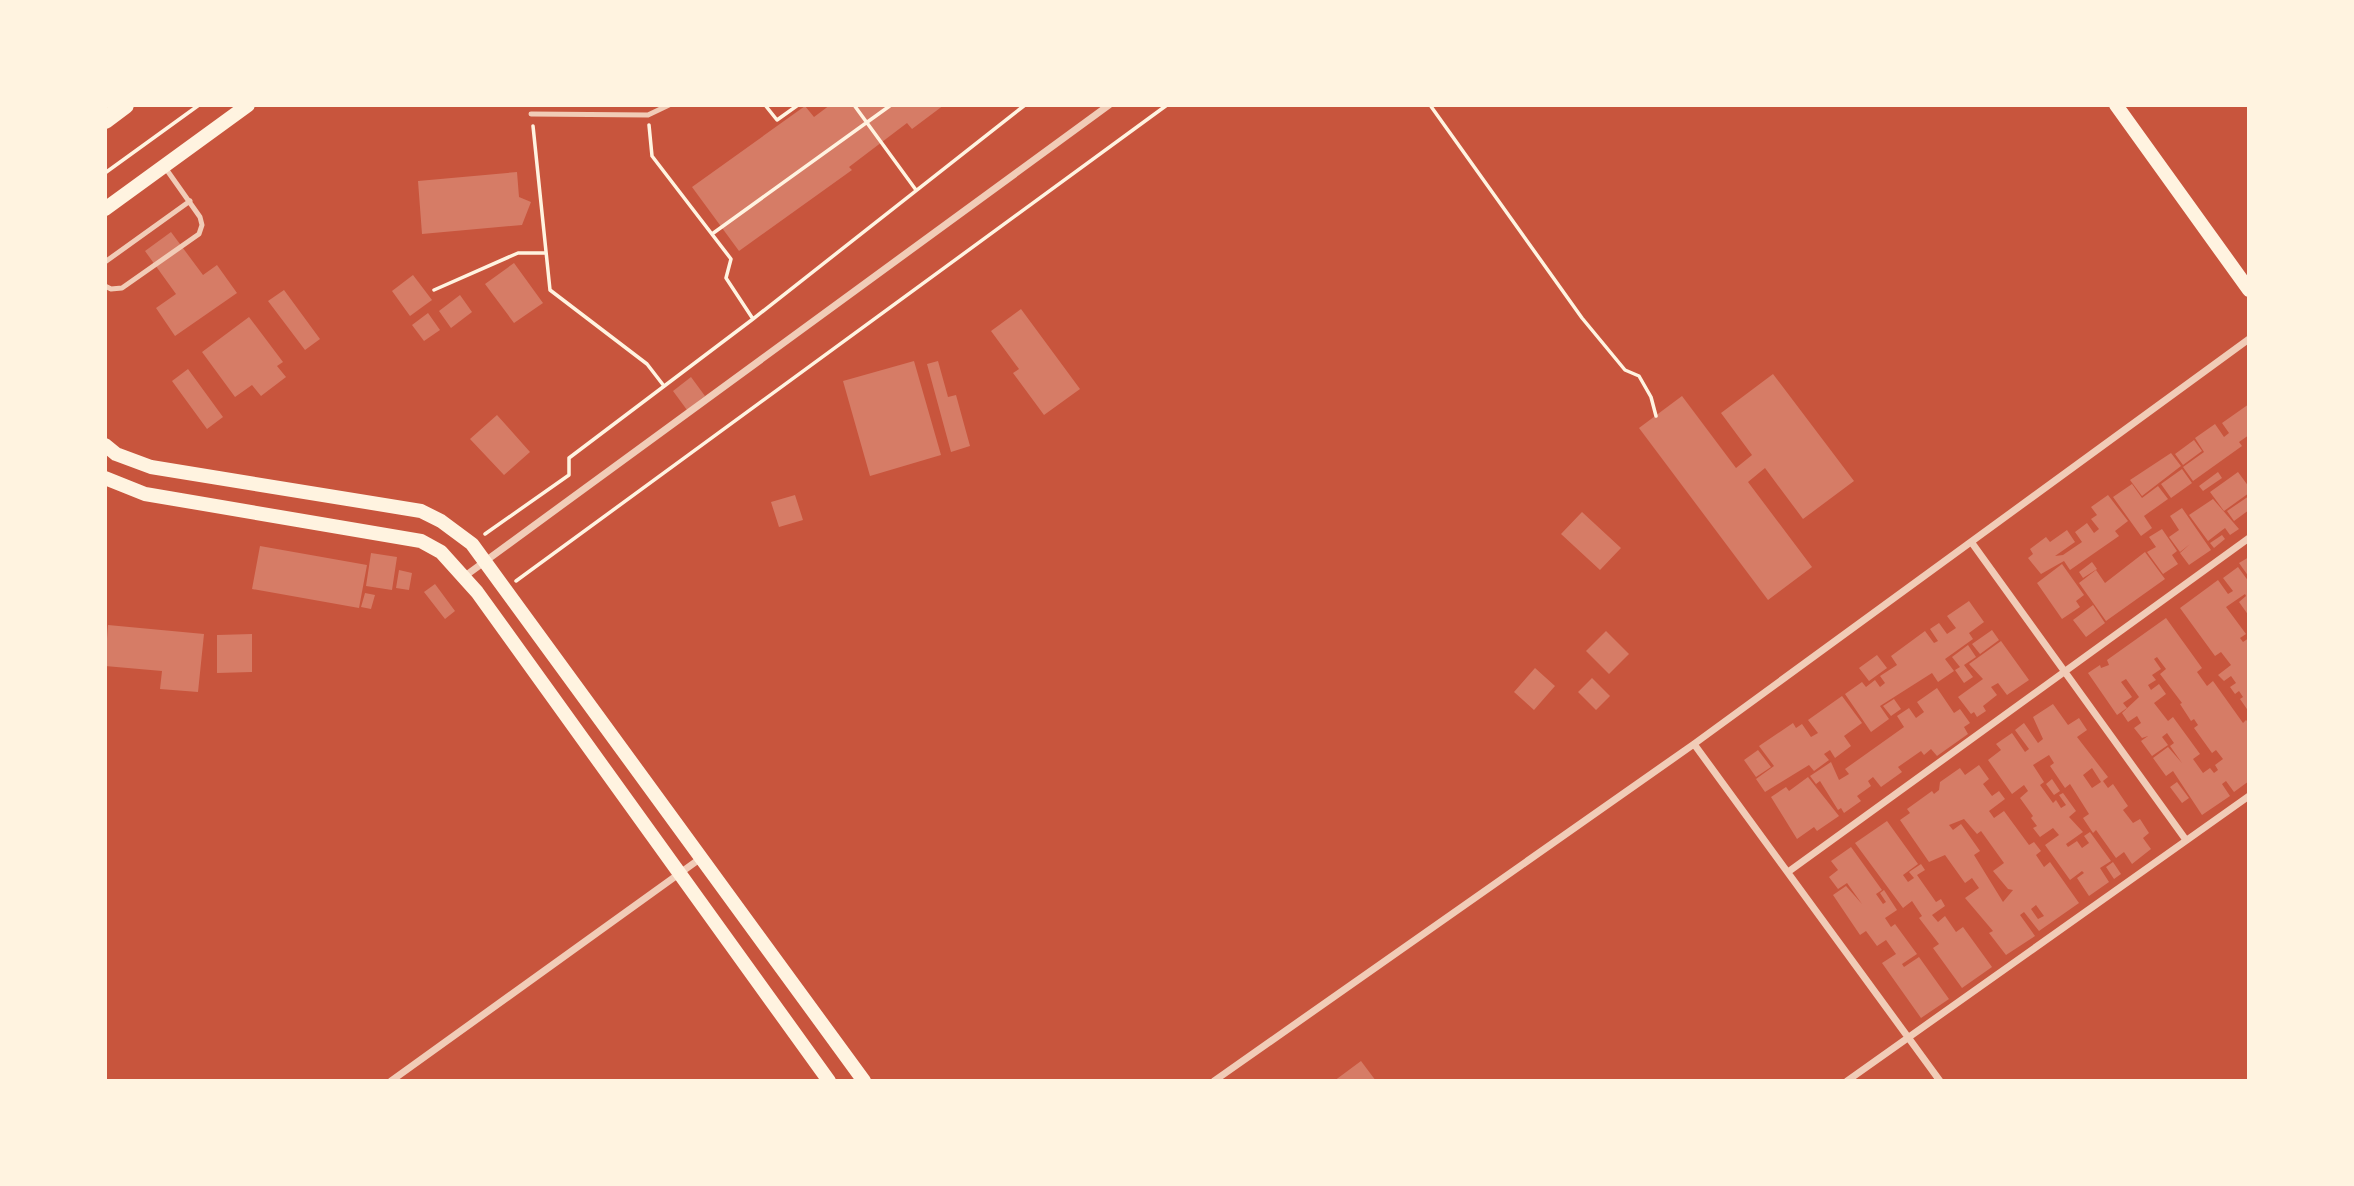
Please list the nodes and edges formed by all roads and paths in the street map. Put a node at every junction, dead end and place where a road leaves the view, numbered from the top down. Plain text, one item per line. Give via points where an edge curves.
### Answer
1 (125, 105) edge
2 (199, 105) edge
3 (248, 105) edge
4 (669, 105) edge
5 (765, 105) edge
6 (798, 105) edge
7 (854, 105) edge
8 (891, 105) edge
9 (1024, 105) edge
10 (1109, 105) edge
11 (1167, 105) edge
12 (1430, 105) edge
13 (2116, 105) edge
14 (531, 114) joint
15 (648, 115) junction
16 (105, 120) edge
17 (867, 123) junction
18 (164, 166) junction
19 (105, 173) edge
20 (916, 190) junction
21 (190, 201) junction
22 (105, 209) edge
23 (712, 234) junction
24 (546, 253) junction
25 (105, 262) edge
26 (105, 286) edge
27 (434, 290) dead end
28 (2249, 290) edge
29 (753, 318) junction
30 (2249, 339) edge
31 (664, 386) junction
32 (1656, 416) dead end
33 (105, 444) edge
34 (179, 472) junction
35 (105, 478) edge
36 (175, 498) junction
37 (2249, 538) edge
38 (1972, 543) junction
39 (472, 544) junction
40 (485, 562) junction
41 (465, 576) junction
42 (505, 589) junction
43 (2065, 672) junction
44 (1694, 744) junction
45 (2249, 796) edge
46 (2186, 840) junction
47 (701, 858) junction
48 (1788, 872) junction
49 (679, 873) junction
50 (1909, 1038) junction
51 (391, 1081) edge
52 (830, 1081) edge
53 (864, 1081) edge
54 (1214, 1081) edge
55 (1847, 1081) edge
56 (1940, 1081) edge

1 - 16 main road
2 - 19 path
3 - 18 main road
4 - 15 lane
5 - 6 path via 777,120
7 - 17 path
8 - 17 path
9 - 20 path
10 - 40 street
11 - 42 path
12 - 32 path via 1582,318 1625,370 1639,376
13 - 28 main road
14 - 15 lane
14 - 24 path
15 - 23 path via 652,156
17 - 20 path
17 - 23 path
18 - 21 lane
18 - 22 main road
20 - 29 path
21 - 25 lane
21 - 26 lane via 202,225 199,234 122,288
23 - 29 path via 731,259 726,278
24 - 27 path via 517,253
24 - 31 path via 550,290 647,364
29 - 31 path
30 - 38 street
31 - 39 path via 569,458 569,475
33 - 34 main road via 116,454
34 - 36 main road
34 - 39 main road via 421,512
35 - 36 main road via 145,494
36 - 41 main road via 421,541 441,552
37 - 43 street
38 - 43 street
38 - 44 street
39 - 40 main road
40 - 41 street
40 - 42 main road
41 - 49 main road
42 - 47 main road
43 - 46 street
43 - 48 street
44 - 48 street
44 - 54 street
45 - 46 street
46 - 50 street
47 - 49 street
47 - 53 main road
48 - 50 street
49 - 51 street
49 - 52 main road
50 - 55 street
50 - 56 street

